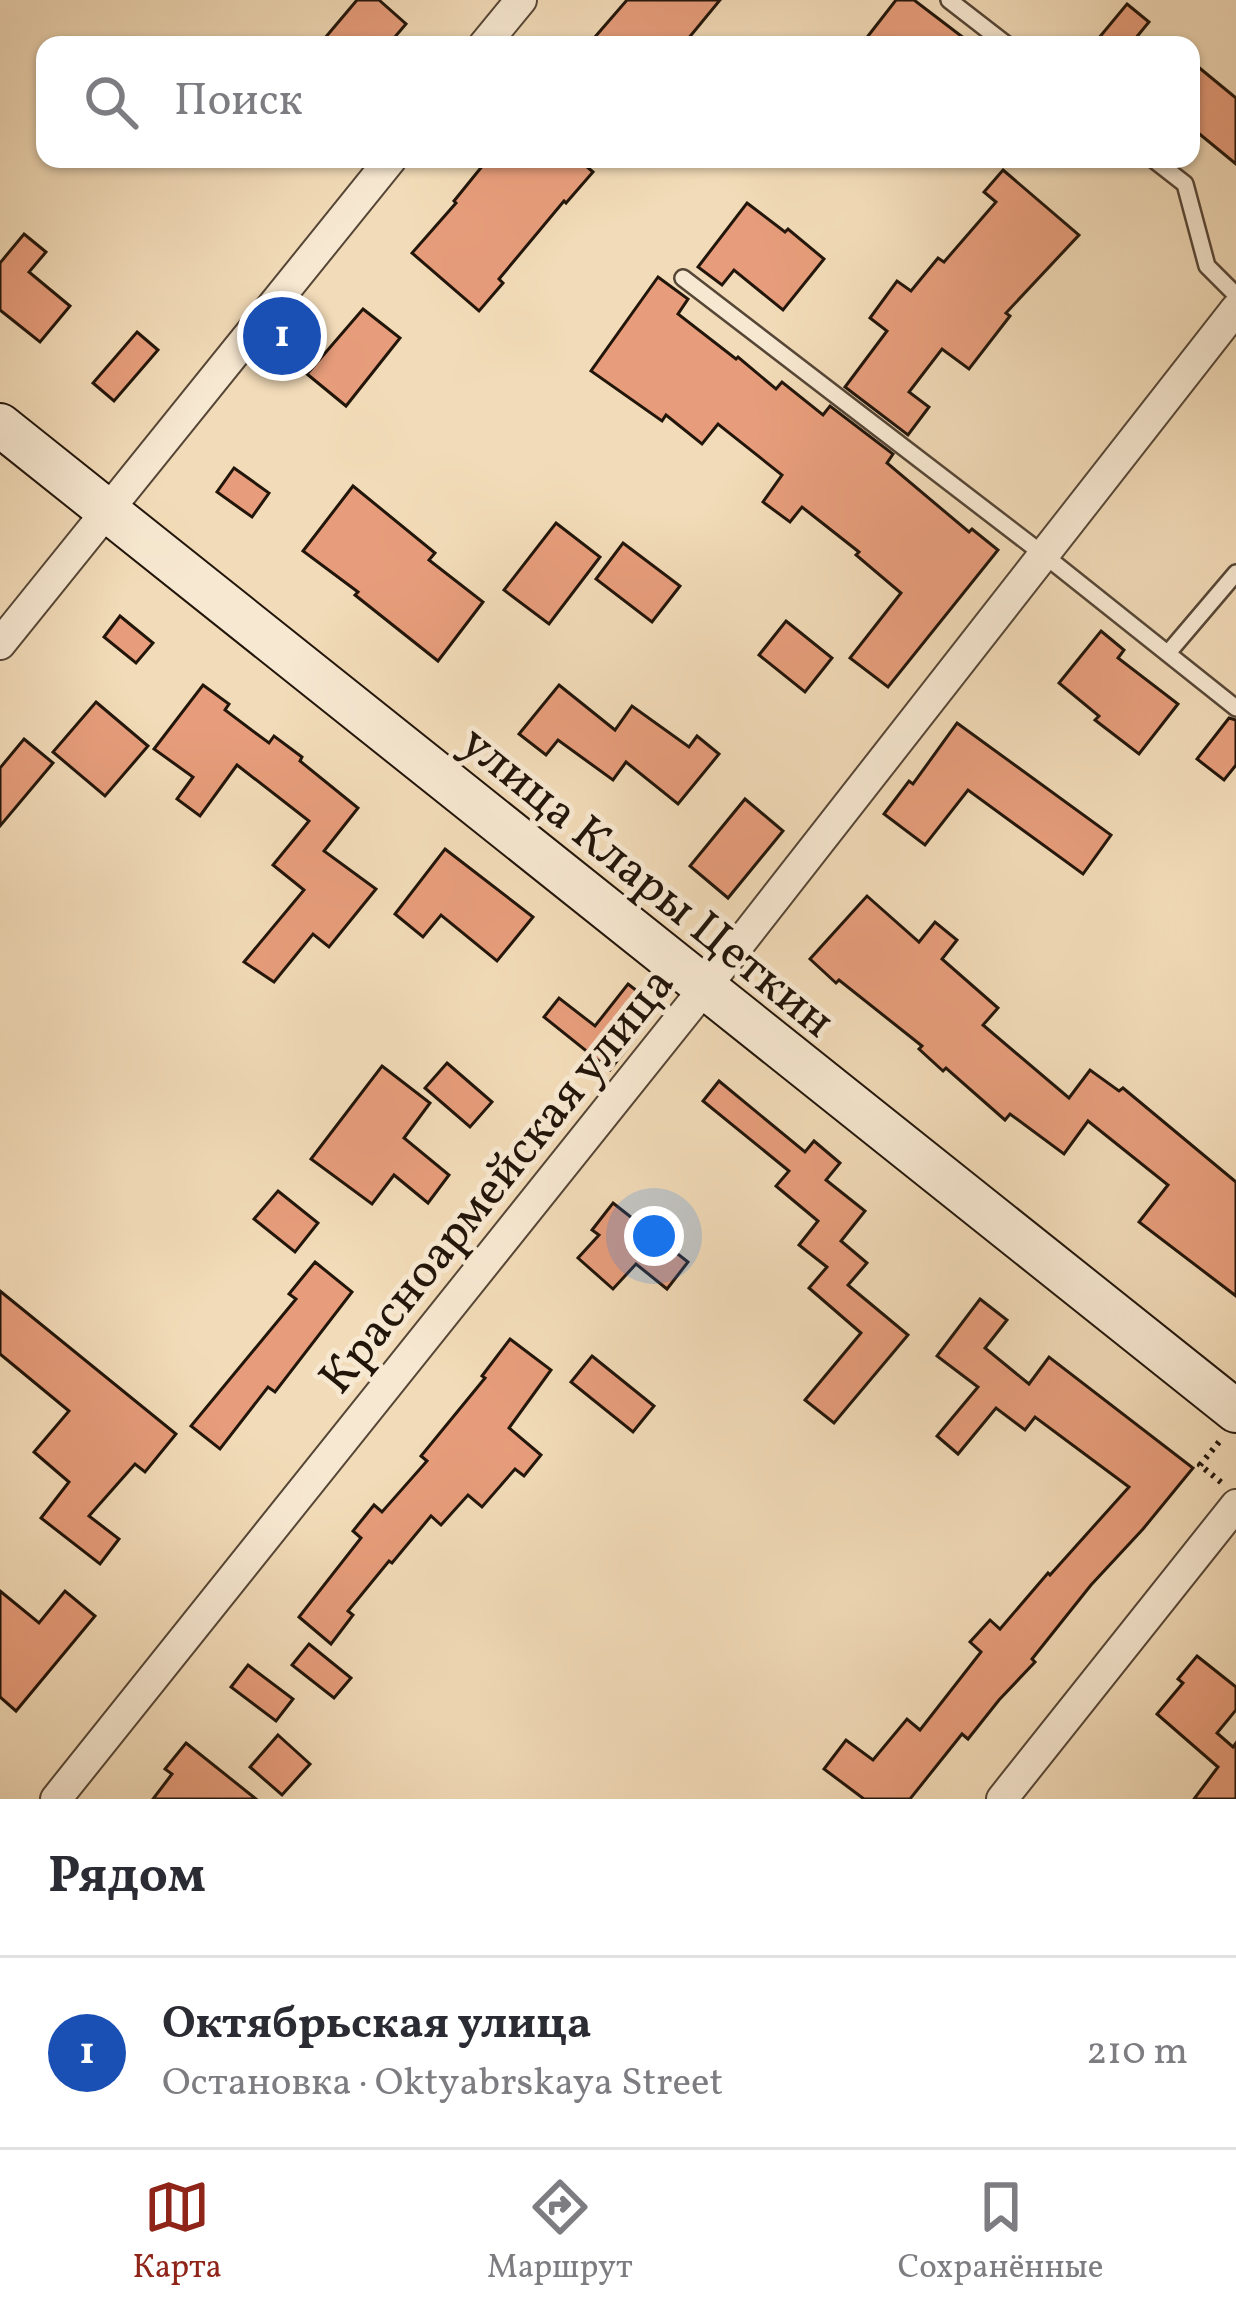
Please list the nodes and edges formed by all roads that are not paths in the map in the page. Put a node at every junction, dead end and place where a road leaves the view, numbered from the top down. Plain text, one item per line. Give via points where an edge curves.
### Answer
1 (520, 0) edge
2 (949, 0) edge
3 (491, 36) edge
4 (995, 36) edge
5 (385, 168) edge
6 (1165, 168) edge
7 (683, 278) dead end
8 (1236, 295) edge
9 (1236, 309) edge
10 (0, 425) edge
11 (105, 511) junction
12 (1045, 555) junction
13 (1236, 573) edge
14 (0, 644) edge
15 (1168, 653) junction
16 (1236, 708) edge
17 (704, 989) junction
18 (1230, 1423) edge
19 (1236, 1504) edge
20 (56, 1799) edge
21 (1002, 1799) edge

1 - 3 street
2 - 4 lane
5 - 11 street
6 - 8 lane via 1185,184 1207,266
7 - 12 lane
9 - 12 street, Красноармейская улица
10 - 11 main road, улица Клары Цеткин
11 - 14 street
11 - 17 main road, улица Клары Цеткин
12 - 15 lane
12 - 17 street, Красноармейская улица
13 - 15 lane
15 - 16 lane
17 - 18 main road, улица Клары Цеткин
17 - 20 street, Красноармейская улица
19 - 21 street

